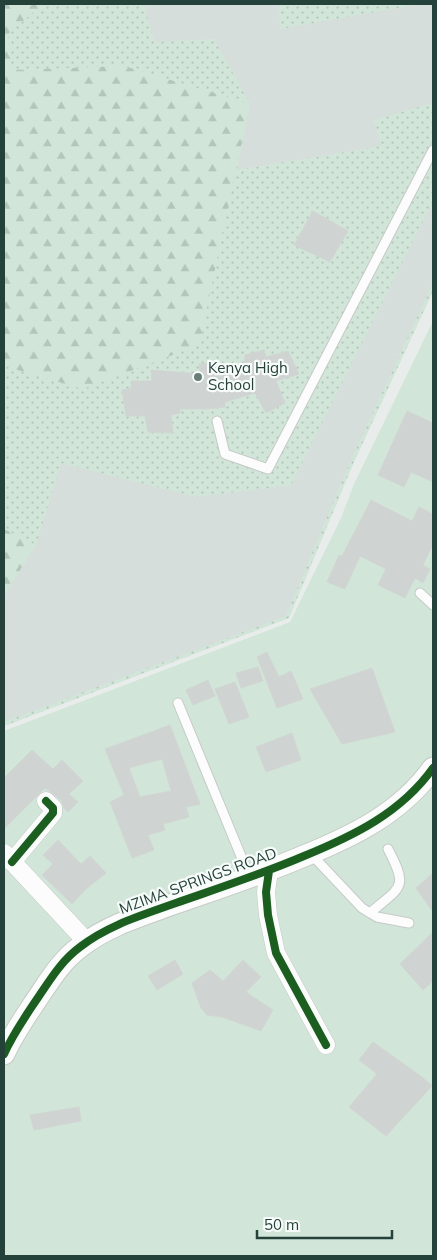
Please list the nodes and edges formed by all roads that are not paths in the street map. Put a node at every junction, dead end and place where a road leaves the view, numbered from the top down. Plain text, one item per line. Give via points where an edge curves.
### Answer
1 (433, 150) edge
2 (217, 421) dead end
3 (420, 593) dead end
4 (433, 605) edge
5 (178, 703) dead end
6 (433, 768) edge
7 (46, 801) dead end
8 (388, 849) dead end
9 (310, 854) junction
10 (8, 857) edge
11 (260, 874) junction
12 (370, 913) junction
13 (409, 923) dead end
14 (87, 942) junction
15 (326, 1045) dead end
16 (4, 1054) edge

1 - 2 lane via 268,469 225,454
3 - 4 lane
5 - 11 lane
6 - 9 street, MZIMA SPRINGS ROAD via 406,798 381,819
7 - 10 street via 53,808 53,813
8 - 12 lane via 397,865 401,880 399,888
9 - 11 street, MZIMA SPRINGS ROAD
9 - 12 lane
10 - 14 street
11 - 14 street, MZIMA SPRINGS ROAD via 140,916
11 - 15 street via 276,953
12 - 13 lane via 378,918
14 - 16 street, MZIMA SPRINGS ROAD via 60,965 12,1036

